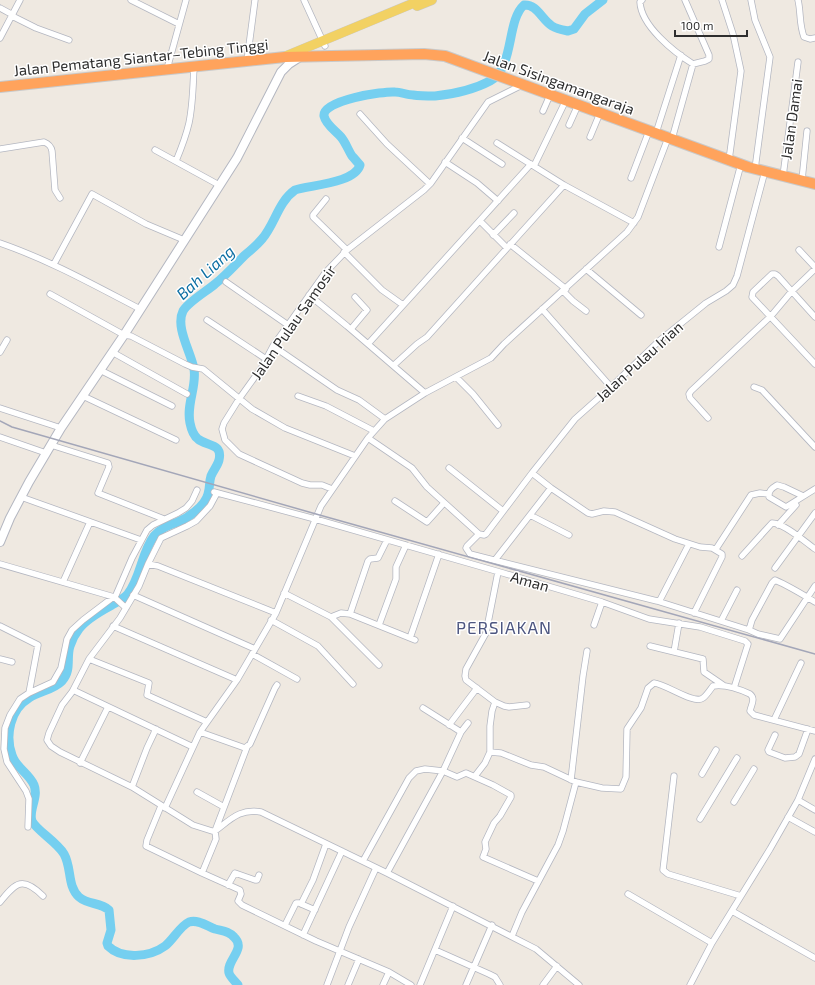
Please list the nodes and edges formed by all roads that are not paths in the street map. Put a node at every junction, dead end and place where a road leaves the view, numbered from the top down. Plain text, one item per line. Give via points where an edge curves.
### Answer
1 (20, 0) edge
2 (131, 0) edge
3 (186, 0) edge
4 (255, 0) edge
5 (304, 0) edge
6 (421, 0) edge
7 (432, 0) edge
8 (642, 0) edge
9 (685, 0) edge
10 (722, 0) edge
11 (751, 0) edge
12 (798, 0) edge
13 (0, 8) edge
14 (12, 15) junction
15 (179, 24) junction
16 (0, 38) edge
17 (815, 38) edge
18 (69, 40) dead end
19 (324, 43) junction
20 (681, 55) junction
21 (285, 57) junction
22 (300, 57) junction
23 (247, 61) junction
24 (798, 62) dead end
25 (693, 64) junction
26 (194, 66) junction
27 (167, 69) junction
28 (281, 72) junction
29 (522, 84) junction
30 (0, 87) edge
31 (550, 95) junction
32 (566, 100) junction
33 (578, 105) junction
34 (543, 111) dead end
35 (600, 113) junction
36 (360, 114) dead end
37 (569, 125) dead end
38 (807, 131) dead end
39 (652, 132) junction
40 (590, 137) dead end
41 (462, 138) junction
42 (670, 139) junction
43 (497, 143) dead end
44 (0, 149) edge
45 (155, 150) dead end
46 (729, 160) junction
47 (176, 161) junction
48 (445, 162) junction
49 (502, 164) dead end
50 (741, 164) junction
51 (533, 165) junction
52 (760, 170) junction
53 (783, 176) junction
54 (630, 178) dead end
55 (802, 180) junction
56 (430, 184) junction
57 (815, 184) edge
58 (564, 185) junction
59 (219, 186) junction
60 (60, 198) dead end
61 (326, 199) dead end
62 (498, 202) junction
63 (514, 213) dead end
64 (480, 221) junction
65 (634, 223) junction
66 (493, 235) junction
67 (184, 240) junction
68 (0, 243) edge
69 (509, 246) junction
70 (719, 247) dead end
71 (799, 250) dead end
72 (345, 251) junction
73 (54, 264) junction
74 (815, 268) edge
75 (586, 269) junction
76 (226, 282) dead end
77 (564, 290) junction
78 (792, 291) junction
79 (50, 294) dead end
80 (309, 295) junction
81 (355, 297) dead end
82 (403, 305) junction
83 (140, 309) junction
84 (542, 309) junction
85 (586, 311) dead end
86 (641, 315) dead end
87 (771, 316) junction
88 (815, 316) edge
89 (207, 320) dead end
90 (288, 325) junction
91 (351, 329) junction
92 (124, 335) junction
93 (7, 340) dead end
94 (368, 344) junction
95 (273, 346) junction
96 (0, 352) edge
97 (112, 352) junction
98 (266, 359) junction
99 (815, 364) edge
100 (394, 366) junction
101 (100, 370) junction
102 (456, 377) junction
103 (611, 387) junction
104 (754, 387) dead end
105 (425, 393) junction
106 (187, 394) dead end
107 (83, 396) junction
108 (298, 396) dead end
109 (239, 399) junction
110 (172, 406) dead end
111 (0, 408) edge
112 (708, 418) dead end
113 (385, 419) junction
114 (498, 425) dead end
115 (61, 428) junction
116 (374, 431) junction
117 (0, 437) edge
118 (368, 438) junction
119 (176, 440) dead end
120 (51, 445) junction
121 (815, 447) edge
122 (46, 453) junction
123 (355, 456) junction
124 (449, 468) dead end
125 (532, 472) junction
126 (551, 488) junction
127 (332, 489) junction
128 (815, 489) edge
129 (197, 490) dead end
130 (815, 493) edge
131 (768, 494) junction
132 (803, 496) junction
133 (21, 497) junction
134 (395, 501) dead end
135 (444, 503) junction
136 (503, 511) junction
137 (815, 513) edge
138 (530, 514) junction
139 (164, 519) junction
140 (315, 519) junction
141 (90, 522) junction
142 (778, 524) junction
143 (479, 534) junction
144 (569, 536) dead end
145 (798, 537) junction
146 (142, 540) junction
147 (387, 540) junction
148 (0, 542) edge
149 (689, 544) junction
150 (406, 545) junction
151 (716, 549) junction
152 (815, 549) edge
153 (439, 554) junction
154 (742, 556) dead end
155 (495, 560) junction
156 (0, 564) edge
157 (148, 564) junction
158 (775, 568) dead end
159 (498, 572) junction
160 (64, 582) junction
161 (815, 586) edge
162 (738, 590) dead end
163 (284, 593) junction
164 (133, 595) junction
165 (806, 597) junction
166 (115, 598) junction
167 (657, 601) junction
168 (602, 602) junction
169 (815, 602) edge
170 (124, 607) junction
171 (276, 613) junction
172 (694, 613) junction
173 (350, 614) junction
174 (330, 617) junction
175 (271, 620) junction
176 (721, 621) junction
177 (679, 623) junction
178 (379, 625) junction
179 (594, 625) dead end
180 (0, 626) edge
181 (114, 626) junction
182 (749, 630) junction
183 (650, 646) dead end
184 (254, 651) junction
185 (587, 651) dead end
186 (674, 652) junction
187 (0, 659) edge
188 (89, 659) junction
189 (12, 662) dead end
190 (801, 663) dead end
191 (379, 665) dead end
192 (297, 679) dead end
193 (237, 680) junction
194 (354, 684) dead end
195 (277, 685) dead end
196 (724, 686) junction
197 (477, 688) junction
198 (734, 688) junction
199 (73, 690) junction
200 (29, 693) junction
201 (495, 702) junction
202 (527, 705) dead end
203 (108, 707) junction
204 (423, 708) dead end
205 (774, 720) junction
206 (207, 722) junction
207 (468, 723) dead end
208 (449, 725) junction
209 (808, 729) junction
210 (156, 730) junction
211 (815, 731) edge
212 (200, 732) junction
213 (461, 732) junction
214 (775, 734) dead end
215 (193, 747) junction
216 (247, 747) junction
217 (716, 750) dead end
218 (490, 752) junction
219 (736, 758) dead end
220 (815, 759) edge
221 (80, 762) junction
222 (754, 769) dead end
223 (443, 771) junction
224 (702, 774) dead end
225 (475, 776) junction
226 (674, 776) dead end
227 (574, 781) junction
228 (132, 787) junction
229 (197, 792) dead end
230 (798, 800) junction
231 (734, 802) dead end
232 (163, 807) junction
233 (224, 807) junction
234 (815, 810) edge
235 (788, 817) junction
236 (700, 819) dead end
237 (28, 827) dead end
238 (215, 831) junction
239 (815, 832) edge
240 (326, 844) junction
241 (342, 851) junction
242 (363, 861) junction
243 (376, 868) junction
244 (202, 873) junction
245 (387, 873) junction
246 (259, 875) dead end
247 (538, 881) junction
248 (228, 885) junction
249 (628, 894) dead end
250 (43, 896) dead end
251 (741, 896) junction
252 (0, 902) edge
253 (301, 904) junction
254 (453, 906) junction
255 (314, 910) junction
256 (732, 911) junction
257 (285, 925) junction
258 (492, 926) junction
259 (303, 934) junction
260 (512, 936) junction
261 (712, 943) junction
262 (435, 950) junction
263 (341, 951) junction
264 (815, 958) edge
265 (359, 959) junction
266 (474, 966) junction
267 (557, 966) junction
268 (389, 972) junction
269 (327, 985) edge
270 (348, 985) edge
271 (383, 985) edge
272 (411, 985) edge
273 (420, 985) edge
274 (466, 985) edge
275 (500, 985) edge
276 (543, 985) edge
277 (579, 985) edge
278 (690, 985) edge

1 - 14 street
2 - 15 street
3 - 15 street
4 - 23 street
5 - 19 street
6 - 19 main road
7 - 19 main road
8 - 20 street via 640,10 648,24
9 - 25 street via 709,55 705,61
10 - 46 street via 741,71
11 - 52 street, Jalan Pulau Irian via 755,20 770,57
12 - 17 street via 804,37
13 - 14 street
14 - 16 street
14 - 18 street via 36,28
15 - 27 street
19 - 21 main road
19 - 22 main road
20 - 25 street
20 - 39 street
21 - 22 highway, Jalan Sisingamangaraja
21 - 23 highway, Jalan Pematang Siantar–Tebing Tinggi
21 - 28 street
22 - 28 street
22 - 29 highway, Jalan Sisingamangaraja via 424,54 445,56
23 - 26 highway, Jalan Pematang Siantar–Tebing Tinggi
24 - 53 street, Jalan Damai
25 - 42 street
26 - 27 highway, Jalan Pematang Siantar–Tebing Tinggi
26 - 47 street via 189,122
27 - 30 highway, Jalan Pematang Siantar–Tebing Tinggi
28 - 59 street via 237,158
29 - 31 highway, Jalan Sisingamangaraja
29 - 41 street, Jalan Pulau Samosir via 488,102
31 - 32 highway, Jalan Sisingamangaraja
31 - 34 street
32 - 33 highway, Jalan Sisingamangaraja
32 - 51 street
33 - 35 highway, Jalan Sisingamangaraja
33 - 37 street
35 - 39 highway, Jalan Sisingamangaraja
35 - 40 street
36 - 56 street via 387,144
38 - 55 street
39 - 42 highway, Jalan Sisingamangaraja
39 - 54 street
41 - 48 street, Jalan Pulau Samosir
41 - 49 street
42 - 46 highway, Jalan Sisingamangaraja
42 - 65 street
43 - 51 street
44 - 60 street via 44,142 48,144 52,151 55,190
45 - 47 street
46 - 50 highway, Jalan Sisingamangaraja
47 - 59 street
48 - 56 street, Jalan Pulau Samosir
48 - 62 street via 477,183
50 - 52 highway, Jalan Sisingamangaraja
50 - 70 street
51 - 58 street
51 - 62 street
52 - 53 highway, Jalan Sisingamangaraja
52 - 103 street, Jalan Pulau Irian via 733,285 659,341
53 - 55 highway, Jalan Sisingamangaraja
55 - 57 highway, Jalan Sisingamangaraja
56 - 72 street, Jalan Pulau Samosir
58 - 65 street
58 - 69 street
59 - 67 street
61 - 72 street via 313,217
62 - 64 street
63 - 66 street
64 - 66 street
64 - 82 street
65 - 75 street
66 - 69 street
67 - 73 street via 146,224 92,194
67 - 83 street
68 - 73 street
69 - 77 street
69 - 100 street via 427,337
71 - 74 street
72 - 80 street, Jalan Pulau Samosir
72 - 82 street via 382,290
73 - 83 street
74 - 78 street
75 - 77 street
75 - 86 street
76 - 90 street
77 - 84 street
77 - 85 street
78 - 87 street
78 - 87 street via 772,274 752,292 752,296
78 - 88 street
79 - 92 street
80 - 90 street, Jalan Pulau Samosir
80 - 91 street
81 - 91 street via 367,310
82 - 94 street
83 - 92 street
84 - 102 street via 491,358
84 - 103 street
87 - 99 street
87 - 112 street via 689,394
89 - 98 street
90 - 95 street, Jalan Pulau Samosir
91 - 94 street
92 - 97 street
92 - 109 street via 131,336 192,367 203,369
93 - 96 street
94 - 100 street
95 - 98 street, Jalan Pulau Samosir
95 - 113 street
97 - 101 street
97 - 106 street
98 - 109 street, Jalan Pulau Samosir
100 - 105 street
101 - 107 street
101 - 110 street
102 - 105 street
102 - 114 street via 474,394
103 - 125 street, Jalan Pulau Irian via 575,419
104 - 121 street via 762,390
105 - 113 street
107 - 115 street
107 - 119 street
108 - 116 street via 326,406
109 - 123 street via 285,428
109 - 127 street, Jalan Pulau Samosir via 222,429 228,444 239,454 302,483
111 - 115 street
113 - 116 street
115 - 120 street
116 - 118 street
117 - 122 street
118 - 123 street
118 - 135 street via 412,468
120 - 122 street
120 - 139 street via 108,463 109,467 98,493
122 - 133 street
123 - 127 street
124 - 136 street
125 - 126 street
125 - 136 street, Jalan Pulau Irian
126 - 138 street
126 - 149 street via 588,513 615,512
127 - 140 street
128 - 132 street
129 - 139 street via 186,508
130 - 142 street via 799,502
131 - 132 street via 770,489 777,485
131 - 132 street via 786,507
131 - 151 street via 760,492 752,495
133 - 141 street
133 - 148 street
134 - 135 street via 427,522
135 - 143 street
136 - 143 street, Jalan Pulau Irian via 484,536
137 - 145 street
138 - 144 street
138 - 155 street
139 - 146 street via 147,530
140 - 147 street, Aman
140 - 157 street, Aman via 215,493 210,506 196,521 161,538
140 - 163 street
141 - 146 street
141 - 160 street
142 - 145 street
142 - 154 street via 772,523
143 - 155 street via 467,546 467,551
145 - 152 street
145 - 158 street
146 - 166 street
147 - 150 street, Aman
147 - 173 street via 378,558 368,561
149 - 151 street
149 - 167 street via 660,600
150 - 153 street, Aman
150 - 178 street via 396,567 396,579
151 - 172 street via 722,557
153 - 159 street, Aman
153 - 178 street via 412,639
155 - 167 street
156 - 160 street
157 - 164 street
157 - 171 street
159 - 168 street, Aman
159 - 197 street via 486,633 464,672 466,680
160 - 166 street
161 - 165 street
162 - 176 street
163 - 171 street
163 - 174 street
164 - 170 street
164 - 184 street
165 - 169 street
165 - 182 street via 782,637 777,639
165 - 182 street via 775,580 755,614
166 - 170 street
166 - 200 street via 72,630 53,682
167 - 172 street
168 - 177 street, Aman via 649,619
168 - 179 street
170 - 181 street
171 - 175 street
172 - 176 street
173 - 174 street via 341,613
173 - 178 street
174 - 191 street
175 - 184 street
175 - 194 street via 318,646
176 - 182 street
177 - 186 street
177 - 198 street, Aman via 700,627 748,644
180 - 200 street via 38,644
181 - 188 street
181 - 193 street
183 - 186 street
184 - 192 street
184 - 193 street
185 - 227 street
186 - 196 street via 703,659 704,672
187 - 189 street
188 - 199 street
188 - 206 street via 149,684 147,694
190 - 205 street
193 - 206 street
195 - 216 street
196 - 198 street
196 - 227 street via 713,686 703,699 693,700 661,684 652,684 641,708 627,729 626,777 623,786 602,788
197 - 201 street
197 - 208 street
198 - 205 street via 752,696 750,711 754,715
199 - 203 street
199 - 221 street via 62,705 48,740 51,746
200 - 237 street via 20,699 10,715 5,728 4,749 7,762 29,799
201 - 202 street via 509,707
201 - 218 street via 491,718
203 - 210 street
203 - 221 street
204 - 208 street
205 - 209 street
206 - 212 street
207 - 213 street
208 - 213 street
209 - 211 street
209 - 214 street via 795,757 785,758 769,752
210 - 215 street
210 - 228 street
212 - 215 street
212 - 216 street
213 - 223 street
215 - 232 street
216 - 233 street
217 - 224 street
218 - 225 street
218 - 227 street via 544,767
219 - 236 street
220 - 230 street
221 - 228 street
222 - 231 street
223 - 225 street via 454,777 466,773
223 - 242 street via 420,769 409,778
223 - 245 street
225 - 247 street via 510,795 485,842 483,857
226 - 251 street via 663,870 668,874
227 - 247 street via 560,838
228 - 232 street
229 - 233 street
230 - 234 street
230 - 235 street
232 - 238 street via 193,825
232 - 244 street via 146,846
233 - 238 street
235 - 239 street
235 - 251 street
238 - 240 street via 238,814 252,810
238 - 244 street via 216,839
240 - 241 street
240 - 253 street
241 - 242 street
241 - 255 street
242 - 243 street
243 - 245 street
243 - 263 street
244 - 248 street
245 - 254 street
246 - 248 street via 255,880 235,873
247 - 260 street
248 - 257 street via 240,890 239,903
249 - 261 street
250 - 252 street via 33,886 21,884 9,891
251 - 256 street
253 - 255 street
253 - 257 street via 295,904
254 - 258 street
254 - 262 street
255 - 259 street
256 - 261 street
256 - 264 street
257 - 259 street
258 - 260 street
258 - 266 street
259 - 263 street
260 - 267 street via 536,949
261 - 278 street
262 - 266 street
262 - 273 street
263 - 265 street
263 - 269 street
265 - 268 street
265 - 270 street
266 - 274 street
266 - 275 street via 495,977
267 - 276 street
267 - 277 street
268 - 271 street
268 - 272 street

